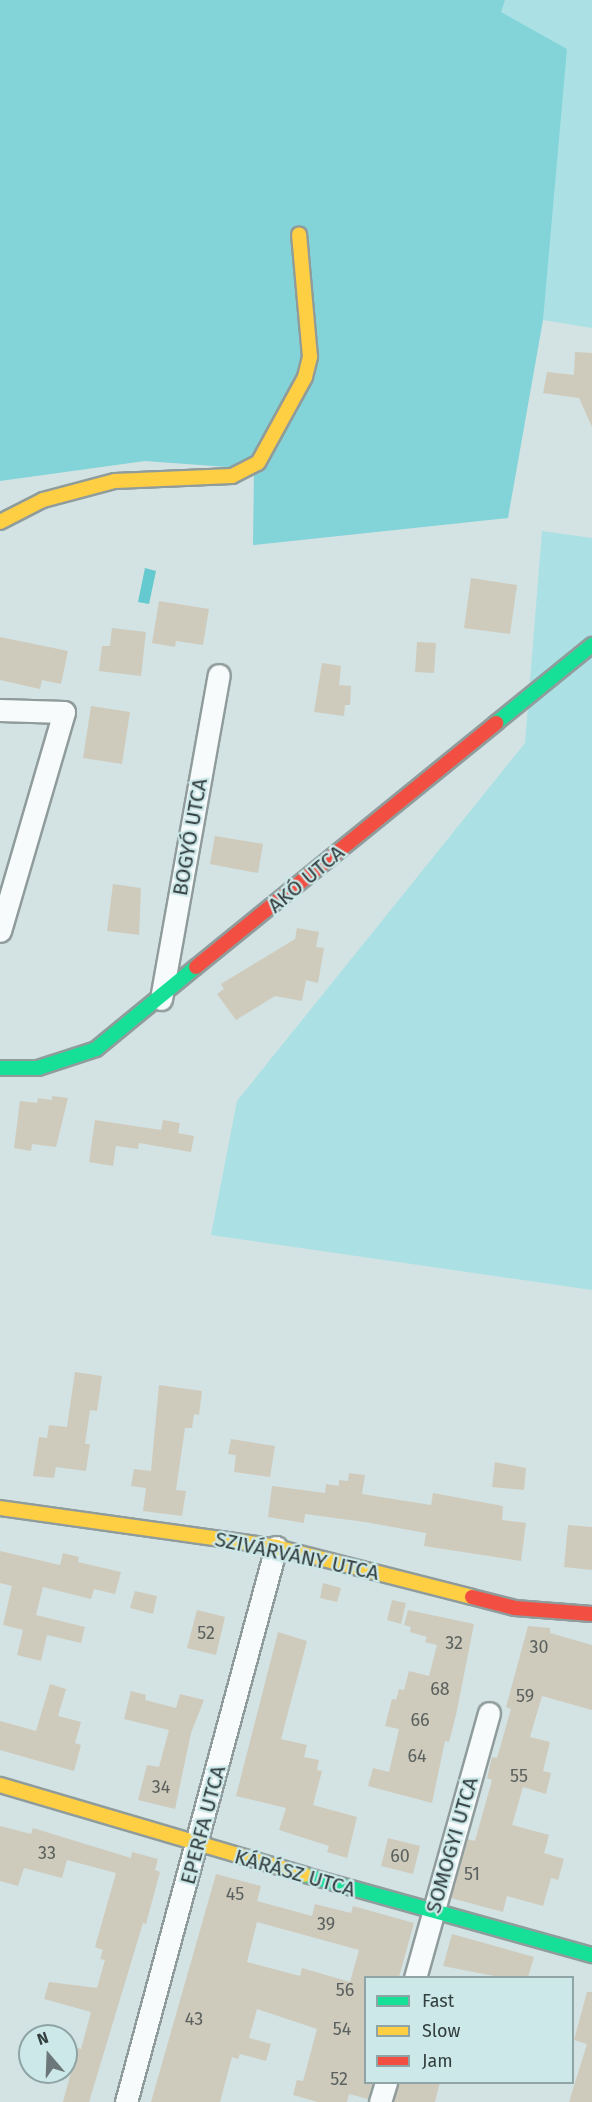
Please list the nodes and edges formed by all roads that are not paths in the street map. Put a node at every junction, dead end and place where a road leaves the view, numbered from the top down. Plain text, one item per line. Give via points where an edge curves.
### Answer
1 (300, 234) dead end
2 (0, 522) edge
3 (592, 645) edge
4 (219, 675) dead end
5 (0, 710) edge
6 (0, 931) edge
7 (161, 999) junction
8 (0, 1068) edge
9 (0, 1508) edge
10 (276, 1547) junction
11 (592, 1614) edge
12 (489, 1713) dead end
13 (0, 1785) edge
14 (198, 1845) junction
15 (434, 1912) junction
16 (592, 1955) edge
17 (415, 1976) edge
18 (385, 2084) edge
19 (126, 2102) edge
20 (380, 2102) edge

1 - 2 street via 310,357 304,377 258,463 232,476 115,481 43,500
3 - 7 street, AKÓ UTCA
4 - 7 street, BOGYÓ UTCA
5 - 6 street via 63,712
7 - 8 street, AKÓ UTCA via 96,1049 38,1068
9 - 10 street, SZIVÁRVÁNY UTCA
10 - 11 street, SZIVÁRVÁNY UTCA via 515,1608
10 - 14 street, EPERFA UTCA
12 - 15 street, SOMOGYI UTCA
13 - 14 street, KÁRÁSZ UTCA
14 - 15 street, KÁRÁSZ UTCA
14 - 19 street, EPERFA UTCA
15 - 16 street, KÁRÁSZ UTCA
15 - 17 street, SOMOGYI UTCA
18 - 20 street

